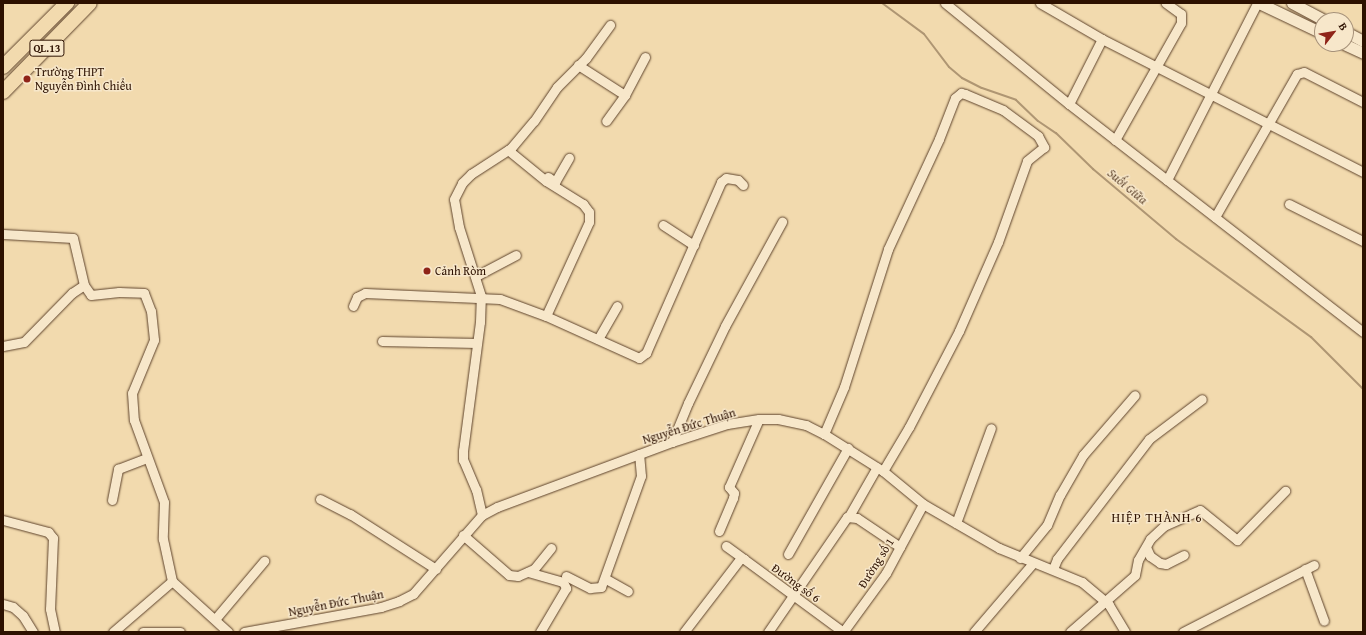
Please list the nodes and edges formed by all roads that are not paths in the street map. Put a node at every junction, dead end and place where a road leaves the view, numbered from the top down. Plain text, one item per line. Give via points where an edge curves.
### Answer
1 (67, 3) edge
2 (90, 3) edge
3 (945, 3) edge
4 (1040, 3) edge
5 (1166, 3) edge
6 (1258, 3) edge
7 (1292, 3) edge
8 (1314, 15) edge
9 (610, 25) dead end
10 (1314, 29) edge
11 (1102, 40) junction
12 (645, 58) dead end
13 (578, 65) junction
14 (1155, 66) junction
15 (3, 67) edge
16 (3, 92) edge
17 (1213, 94) junction
18 (625, 95) junction
19 (1363, 102) edge
20 (1069, 104) junction
21 (606, 121) dead end
22 (1270, 124) junction
23 (1115, 140) junction
24 (509, 149) junction
25 (569, 158) dead end
26 (1363, 172) edge
27 (1167, 180) junction
28 (744, 185) dead end
29 (1289, 204) dead end
30 (1215, 217) junction
31 (782, 222) dead end
32 (663, 225) dead end
33 (3, 234) edge
34 (1363, 241) edge
35 (694, 245) junction
36 (516, 255) dead end
37 (476, 276) junction
38 (84, 285) junction
39 (481, 296) junction
40 (353, 306) dead end
41 (617, 306) dead end
42 (546, 316) junction
43 (1363, 332) edge
44 (598, 339) junction
45 (382, 341) dead end
46 (477, 343) junction
47 (3, 346) edge
48 (1135, 395) dead end
49 (1202, 399) dead end
50 (759, 419) junction
51 (991, 428) dead end
52 (824, 434) junction
53 (672, 442) junction
54 (848, 448) junction
55 (639, 454) junction
56 (146, 458) junction
57 (880, 469) junction
58 (1286, 490) dead end
59 (320, 499) dead end
60 (112, 500) dead end
61 (923, 504) junction
62 (482, 515) junction
63 (849, 516) junction
64 (3, 520) edge
65 (956, 523) junction
66 (719, 531) dead end
67 (463, 535) junction
68 (726, 546) dead end
69 (900, 547) junction
70 (1146, 547) junction
71 (551, 548) dead end
72 (788, 554) dead end
73 (1184, 555) dead end
74 (1020, 558) junction
75 (744, 560) junction
76 (264, 561) dead end
77 (1033, 563) junction
78 (436, 569) junction
79 (1053, 569) junction
80 (528, 572) junction
81 (566, 576) dead end
82 (606, 579) junction
83 (172, 581) junction
84 (628, 591) dead end
85 (794, 597) junction
86 (1105, 600) junction
87 (3, 604) edge
88 (216, 618) junction
89 (1324, 621) dead end
90 (33, 632) edge
91 (55, 632) edge
92 (113, 632) edge
93 (144, 632) edge
94 (180, 632) edge
95 (228, 632) edge
96 (244, 632) edge
97 (540, 632) edge
98 (684, 632) edge
99 (768, 632) edge
100 (843, 632) edge
101 (974, 632) edge
102 (1070, 632) edge
103 (1124, 632) edge
104 (1183, 632) edge

1 - 15 highway, QL.13
2 - 16 highway, QL.13
3 - 20 street
4 - 11 street
5 - 14 street via 1181,14 1181,23
6 - 10 street
6 - 17 street
7 - 8 street
9 - 13 street
11 - 14 street
11 - 20 street
12 - 18 street
13 - 18 street
13 - 24 street via 557,87 534,121
14 - 17 street
14 - 23 street
17 - 22 street
17 - 27 street
18 - 21 street
19 - 22 street via 1304,72 1297,74
20 - 23 street
22 - 26 street
22 - 30 street
23 - 27 street
24 - 25 street via 555,182
24 - 37 street via 470,174 454,199 459,227
24 - 42 street via 546,181 583,204 589,212 589,222
27 - 30 street
28 - 35 street via 738,180 726,178 721,182
29 - 34 street
30 - 43 street
31 - 53 street via 725,326
32 - 35 street
33 - 38 street via 73,238
35 - 44 street via 642,357 639,358
36 - 37 street
37 - 39 street
38 - 47 street via 72,293 24,342
38 - 56 street via 91,295 144,293 151,311 154,340 132,393 134,420
39 - 40 street via 365,293 357,297
39 - 42 street via 500,299
39 - 46 street
41 - 44 street
42 - 44 street
45 - 46 street
46 - 62 street via 463,460 476,490
48 - 74 street via 1084,455 1060,495 1046,525
49 - 79 street via 1149,439 1057,559
50 - 52 street, Nguyễn Đức Thuận via 778,419 806,425
50 - 53 street, Nguyễn Đức Thuận via 728,424
50 - 66 street via 729,487 734,493 733,498
51 - 65 street
52 - 54 street, Nguyễn Đức Thuận
52 - 57 street via 846,379 888,249 939,139 955,98 961,93 965,94 1002,110 1038,136 1044,147 1027,160 998,242 959,331 909,427
53 - 55 street, Nguyễn Đức Thuận
54 - 57 street, Nguyễn Đức Thuận
54 - 72 street
55 - 62 street, Nguyễn Đức Thuận via 497,507
55 - 82 street via 640,476
56 - 60 street via 118,469
56 - 83 street via 164,502 163,539
57 - 61 street, Nguyễn Đức Thuận
57 - 63 street
58 - 70 street via 1237,540 1198,509 1164,526
59 - 78 street via 350,514
61 - 65 street, Nguyễn Đức Thuận
61 - 69 street, Đường số 1
62 - 67 street, Nguyễn Đức Thuận
63 - 69 street
63 - 85 street via 840,525
64 - 91 street via 48,532 52,538 50,609
65 - 74 street, Nguyễn Đức Thuận
67 - 78 street, Nguyễn Đức Thuận
67 - 80 street via 509,575 518,576
68 - 75 street, Đường số 6
69 - 100 street, Đường số 1 via 886,573
70 - 73 street via 1150,556 1160,563 1166,564
70 - 86 street via 1138,560 1134,575
71 - 80 street via 534,569
74 - 77 street, Nguyễn Đức Thuận
75 - 85 street, Đường số 6
75 - 98 street via 735,564
76 - 88 street
77 - 79 street, Nguyễn Đức Thuận
77 - 101 street
78 - 96 street, Nguyễn Đức Thuận via 413,594 381,607
79 - 86 street, Nguyễn Đức Thuận via 1082,582
80 - 97 street via 563,582 566,588
81 - 82 street via 590,588 601,587
82 - 84 street
83 - 88 street
83 - 92 street
85 - 99 street
85 - 100 street, Đường số 6
86 - 102 street
86 - 103 street, Nguyễn Đức Thuận
87 - 90 street via 13,607 24,616
88 - 95 street
89 - 104 street via 1309,567
93 - 94 street

